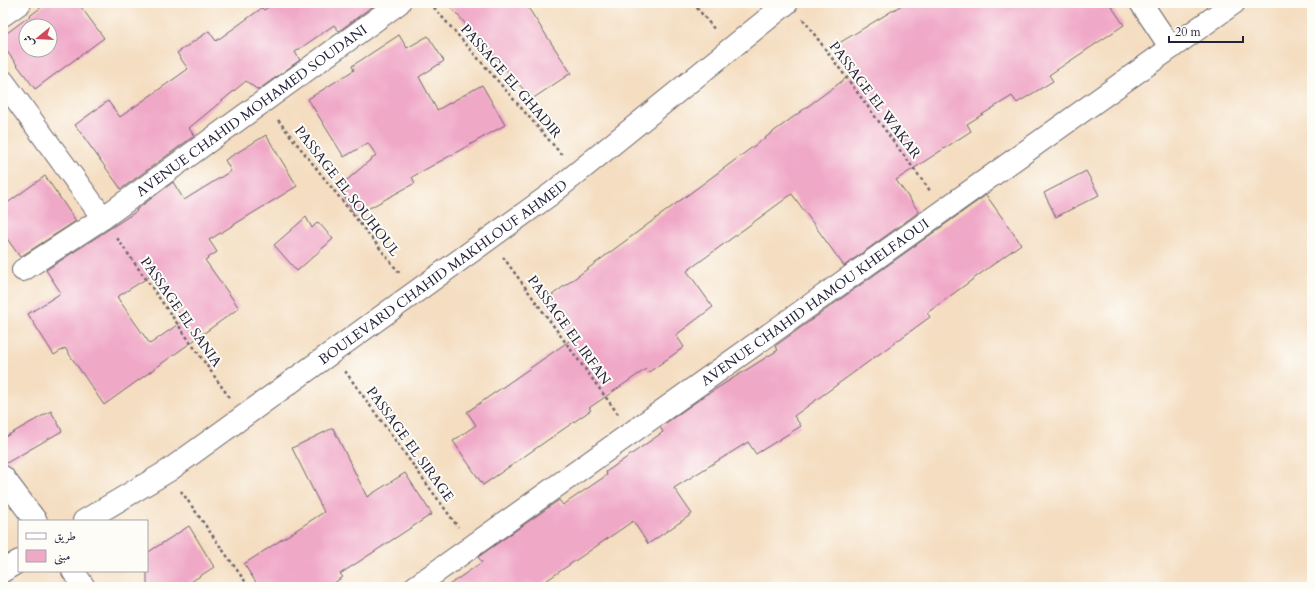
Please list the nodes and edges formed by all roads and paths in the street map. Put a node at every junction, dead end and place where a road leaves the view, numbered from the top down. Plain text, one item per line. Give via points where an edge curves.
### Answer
1 (20, 3) edge
2 (399, 3) edge
3 (430, 3) edge
4 (693, 3) edge
5 (1141, 3) edge
6 (1234, 3) edge
7 (794, 9) edge
8 (3, 15) edge
9 (1171, 48) junction
10 (730, 49) junction
11 (3, 80) edge
12 (263, 101) junction
13 (578, 172) junction
14 (944, 210) junction
15 (103, 218) junction
16 (489, 239) junction
17 (23, 270) dead end
18 (415, 293) junction
19 (332, 353) junction
20 (243, 417) junction
21 (632, 432) junction
22 (168, 471) junction
23 (3, 477) edge
24 (35, 520) edge
25 (86, 520) edge
26 (472, 546) junction
27 (18, 562) edge
28 (3, 571) edge
29 (74, 572) edge
30 (84, 587) edge
31 (249, 587) edge
32 (415, 587) edge

1 - 8 street
2 - 12 street, AVENUE CHAHID MOHAMED SOUDANI
3 - 13 path, PASSAGE EL GHADIR
4 - 10 path
5 - 9 street
6 - 9 street, AVENUE CHAHID HAMOU KHELFAOUI
7 - 10 street, BOULEVARD CHAHID MAKHLOUF AHMED
7 - 14 path, PASSAGE EL WAKAR
9 - 14 street, AVENUE CHAHID HAMOU KHELFAOUI
10 - 13 street, BOULEVARD CHAHID MAKHLOUF AHMED
11 - 15 street
12 - 15 street, AVENUE CHAHID MOHAMED SOUDANI
12 - 18 path, PASSAGE EL SOUHOUL
13 - 16 street, BOULEVARD CHAHID MAKHLOUF AHMED
14 - 21 street, AVENUE CHAHID HAMOU KHELFAOUI
15 - 17 street, AVENUE CHAHID MOHAMED SOUDANI
15 - 20 path, PASSAGE EL SANIA
16 - 18 street, BOULEVARD CHAHID MAKHLOUF AHMED
16 - 21 path, PASSAGE EL IRFAN
18 - 19 street, BOULEVARD CHAHID MAKHLOUF AHMED
19 - 20 street, BOULEVARD CHAHID MAKHLOUF AHMED
19 - 26 path, PASSAGE EL SIRAGE
20 - 22 street, BOULEVARD CHAHID MAKHLOUF AHMED
21 - 26 street, AVENUE CHAHID HAMOU KHELFAOUI
22 - 25 street, BOULEVARD CHAHID MAKHLOUF AHMED
22 - 31 path
23 - 24 street
26 - 32 street, AVENUE CHAHID HAMOU KHELFAOUI
27 - 28 street
29 - 30 street

